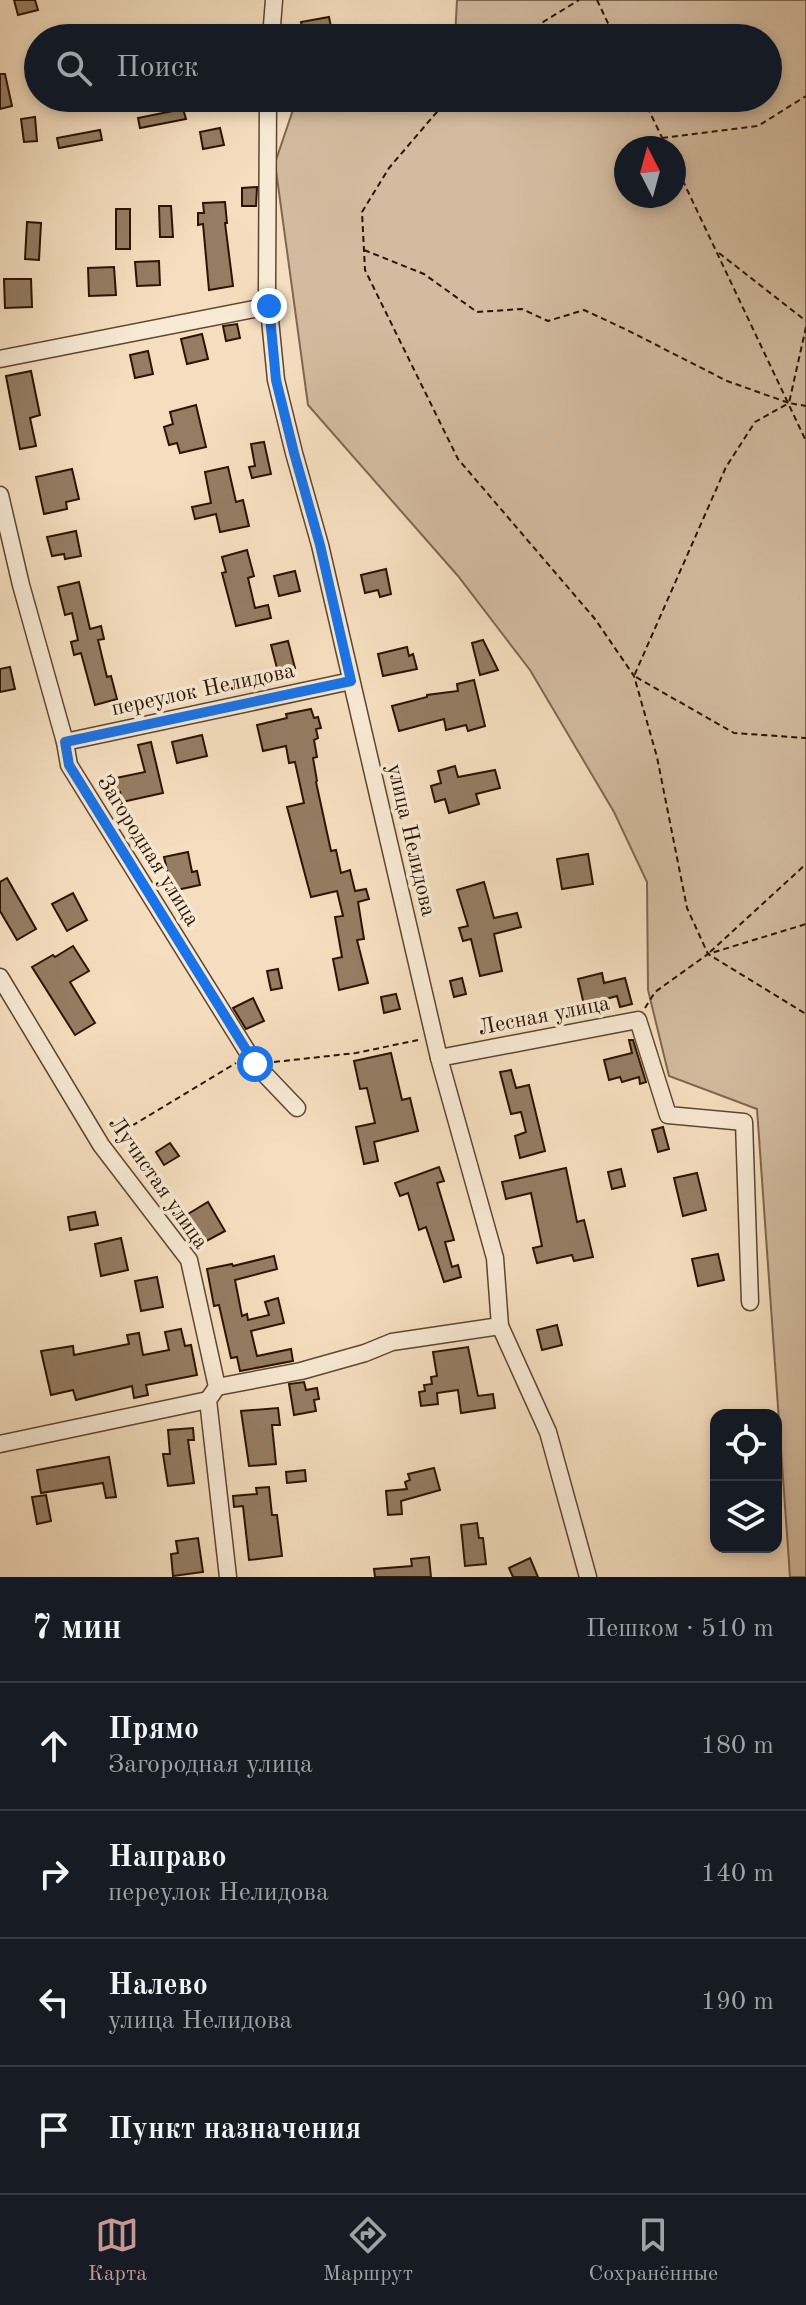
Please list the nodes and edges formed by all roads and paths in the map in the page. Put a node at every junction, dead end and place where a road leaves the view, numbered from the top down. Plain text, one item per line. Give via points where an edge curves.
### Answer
1 (274, 0) edge
2 (579, 0) edge
3 (597, 0) edge
4 (272, 24) edge
5 (540, 24) edge
6 (608, 24) edge
7 (806, 96) edge
8 (782, 111) edge
9 (268, 112) edge
10 (437, 112) edge
11 (650, 112) edge
12 (780, 112) edge
13 (661, 136) edge
14 (678, 136) edge
15 (686, 187) edge
16 (364, 250) junction
17 (716, 250) junction
18 (269, 306) junction
19 (806, 321) edge
20 (806, 327) edge
21 (0, 359) edge
22 (789, 403) junction
23 (806, 406) edge
24 (806, 441) edge
25 (0, 495) edge
26 (634, 676) junction
27 (351, 681) junction
28 (806, 738) edge
29 (65, 742) junction
30 (806, 864) edge
31 (806, 924) edge
32 (708, 954) junction
33 (0, 977) edge
34 (806, 1014) edge
35 (638, 1020) junction
36 (439, 1058) junction
37 (297, 1108) dead end
38 (750, 1302) dead end
39 (500, 1326) junction
40 (212, 1393) junction
41 (0, 1444) edge
42 (228, 1577) edge
43 (588, 1577) edge

1 - 4 street
2 - 5 path
3 - 6 path
7 - 8 path
9 - 18 street, улица Нелидова
10 - 16 path via 389,168 362,212
11 - 13 path
12 - 14 path via 758,126
15 - 17 path
16 - 22 path via 424,274 477,312 522,309 548,321 584,310 727,381
16 - 26 path via 365,270 458,459 595,619
17 - 19 path
17 - 22 path
18 - 21 street
18 - 27 street, улица Нелидова via 276,380
20 - 22 path
22 - 23 path
22 - 24 path
22 - 26 path via 755,422 726,467
25 - 29 street, Загородная улица
26 - 28 path via 734,733
26 - 32 path via 657,757 687,908
27 - 29 street, переулок Нелидова
27 - 36 street, улица Нелидова
29 - 37 street, Загородная улица via 69,765 255,1064
30 - 32 path
31 - 32 path
32 - 34 path
32 - 35 path via 655,992
33 - 40 street, Лучистая улица via 101,1145 189,1260
35 - 36 street, Лесная улица
35 - 38 street, Лесная улица via 668,1115 744,1122
36 - 39 street, улица Нелидова via 495,1258
39 - 40 street via 392,1342
39 - 43 street, улица Нелидова via 548,1432
40 - 41 street
40 - 42 street, Лучистая улица

